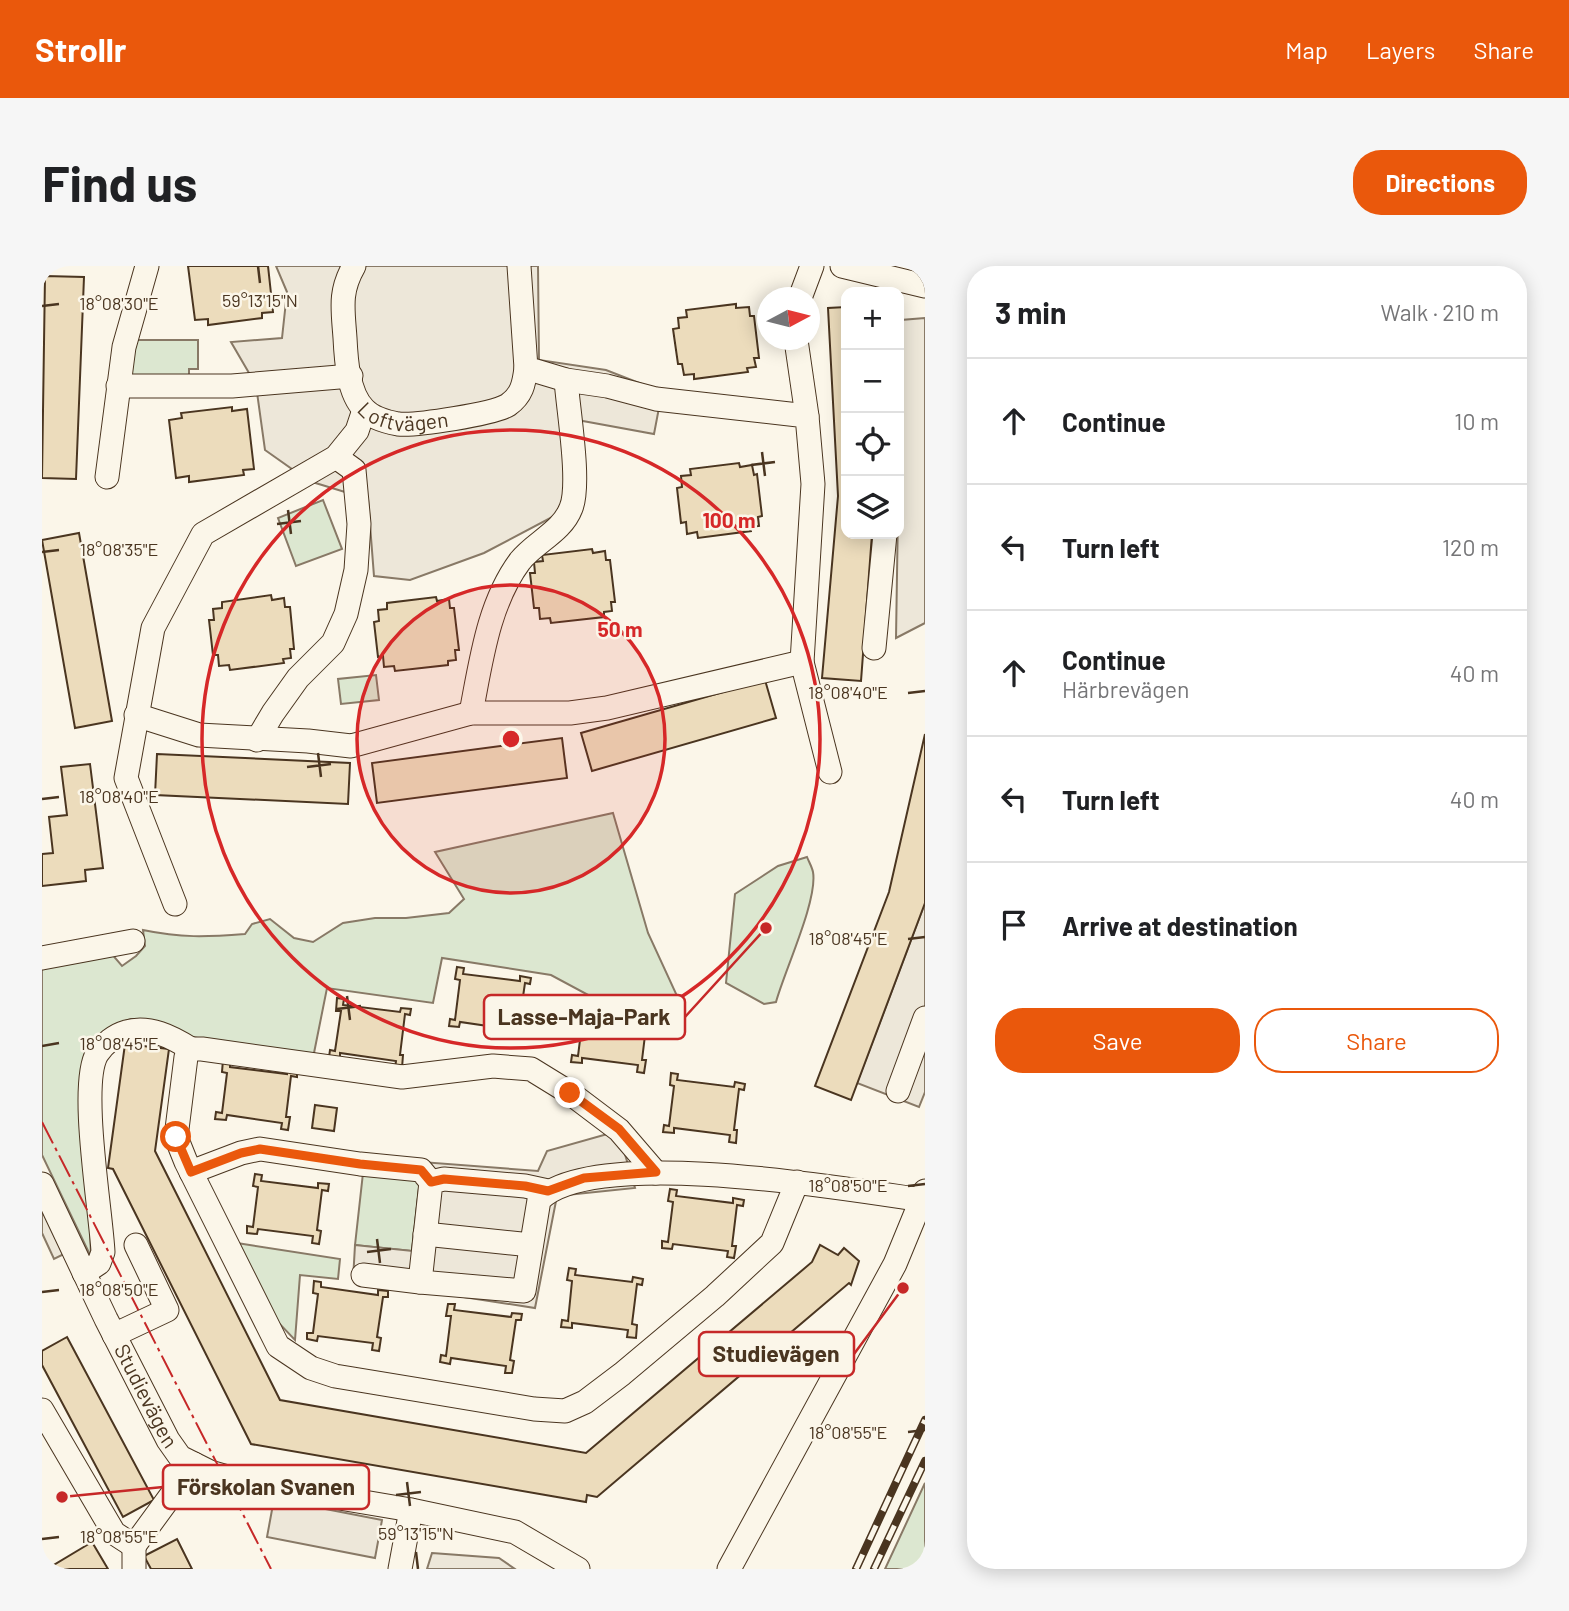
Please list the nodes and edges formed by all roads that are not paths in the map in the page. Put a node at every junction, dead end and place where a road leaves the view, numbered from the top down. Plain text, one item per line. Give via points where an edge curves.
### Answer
1 (147, 266) edge
2 (355, 266) edge
3 (519, 266) edge
4 (811, 266) edge
5 (842, 266) edge
6 (898, 286) edge
7 (925, 286) edge
8 (804, 287) edge
9 (797, 350) edge
10 (526, 368) junction
11 (351, 376) junction
12 (566, 380) junction
13 (118, 386) junction
14 (364, 410) junction
15 (807, 416) junction
16 (335, 457) junction
17 (107, 477) dead end
18 (885, 539) edge
19 (874, 648) dead end
20 (802, 662) junction
21 (471, 713) junction
22 (136, 715) junction
23 (257, 740) junction
24 (830, 772) dead end
25 (175, 904) dead end
26 (133, 942) dead end
27 (42, 958) edge
28 (925, 1018) edge
29 (191, 1049) junction
30 (898, 1091) dead end
31 (191, 1172) junction
32 (656, 1172) junction
33 (431, 1182) junction
34 (797, 1182) junction
35 (42, 1184) edge
36 (548, 1191) junction
37 (923, 1195) edge
38 (425, 1234) junction
39 (136, 1245) dead end
40 (531, 1245) junction
41 (84, 1273) junction
42 (363, 1275) dead end
43 (419, 1282) junction
44 (114, 1335) junction
45 (42, 1410) edge
46 (194, 1464) junction
47 (411, 1510) junction
48 (133, 1563) edge
49 (400, 1569) edge
50 (578, 1569) edge
51 (729, 1569) edge

1 - 13 street
2 - 11 street, Loftvägen via 345,282 342,302
3 - 10 street, Loftvägen
4 - 8 street
5 - 6 street
6 - 7 street
9 - 15 street
10 - 12 street
10 - 14 street, Loftvägen via 518,396 482,415 399,424
11 - 13 street via 232,386
11 - 14 street, Loftvägen
12 - 15 street via 656,399
12 - 21 street via 575,486 572,507 509,579 486,636
13 - 17 street
14 - 16 street via 357,431
15 - 20 street via 813,484
16 - 22 street via 203,534 153,628
16 - 23 street via 354,470 359,524 356,570 346,614 333,643 298,678
18 - 19 street
20 - 21 street via 607,708 570,713
20 - 24 street
21 - 23 street via 351,746
22 - 23 street via 199,735
22 - 25 street via 126,778
26 - 27 street
28 - 30 street
29 - 31 street via 176,1137
29 - 32 street via 402,1077 493,1066 531,1069 619,1129
29 - 41 street via 173,1037 138,1028 116,1035 97,1055 91,1125 103,1252 99,1263
31 - 33 street via 260,1149 421,1170
31 - 34 street via 278,1346 311,1368 335,1376 565,1411 622,1374 772,1243
32 - 34 street
32 - 36 street via 584,1178
33 - 36 street via 444,1179
33 - 38 street
34 - 37 street
35 - 41 street, Studievägen
36 - 40 street via 539,1200
37 - 51 street via 895,1264
38 - 40 street
38 - 43 street
39 - 44 street via 167,1310
40 - 43 street via 524,1291
41 - 44 street, Studievägen
42 - 43 street
44 - 46 street, Studievägen via 169,1440 180,1457
45 - 48 street
46 - 47 street, Studievägen via 245,1482
46 - 48 street
47 - 49 street
47 - 50 street, Studievägen via 515,1532

